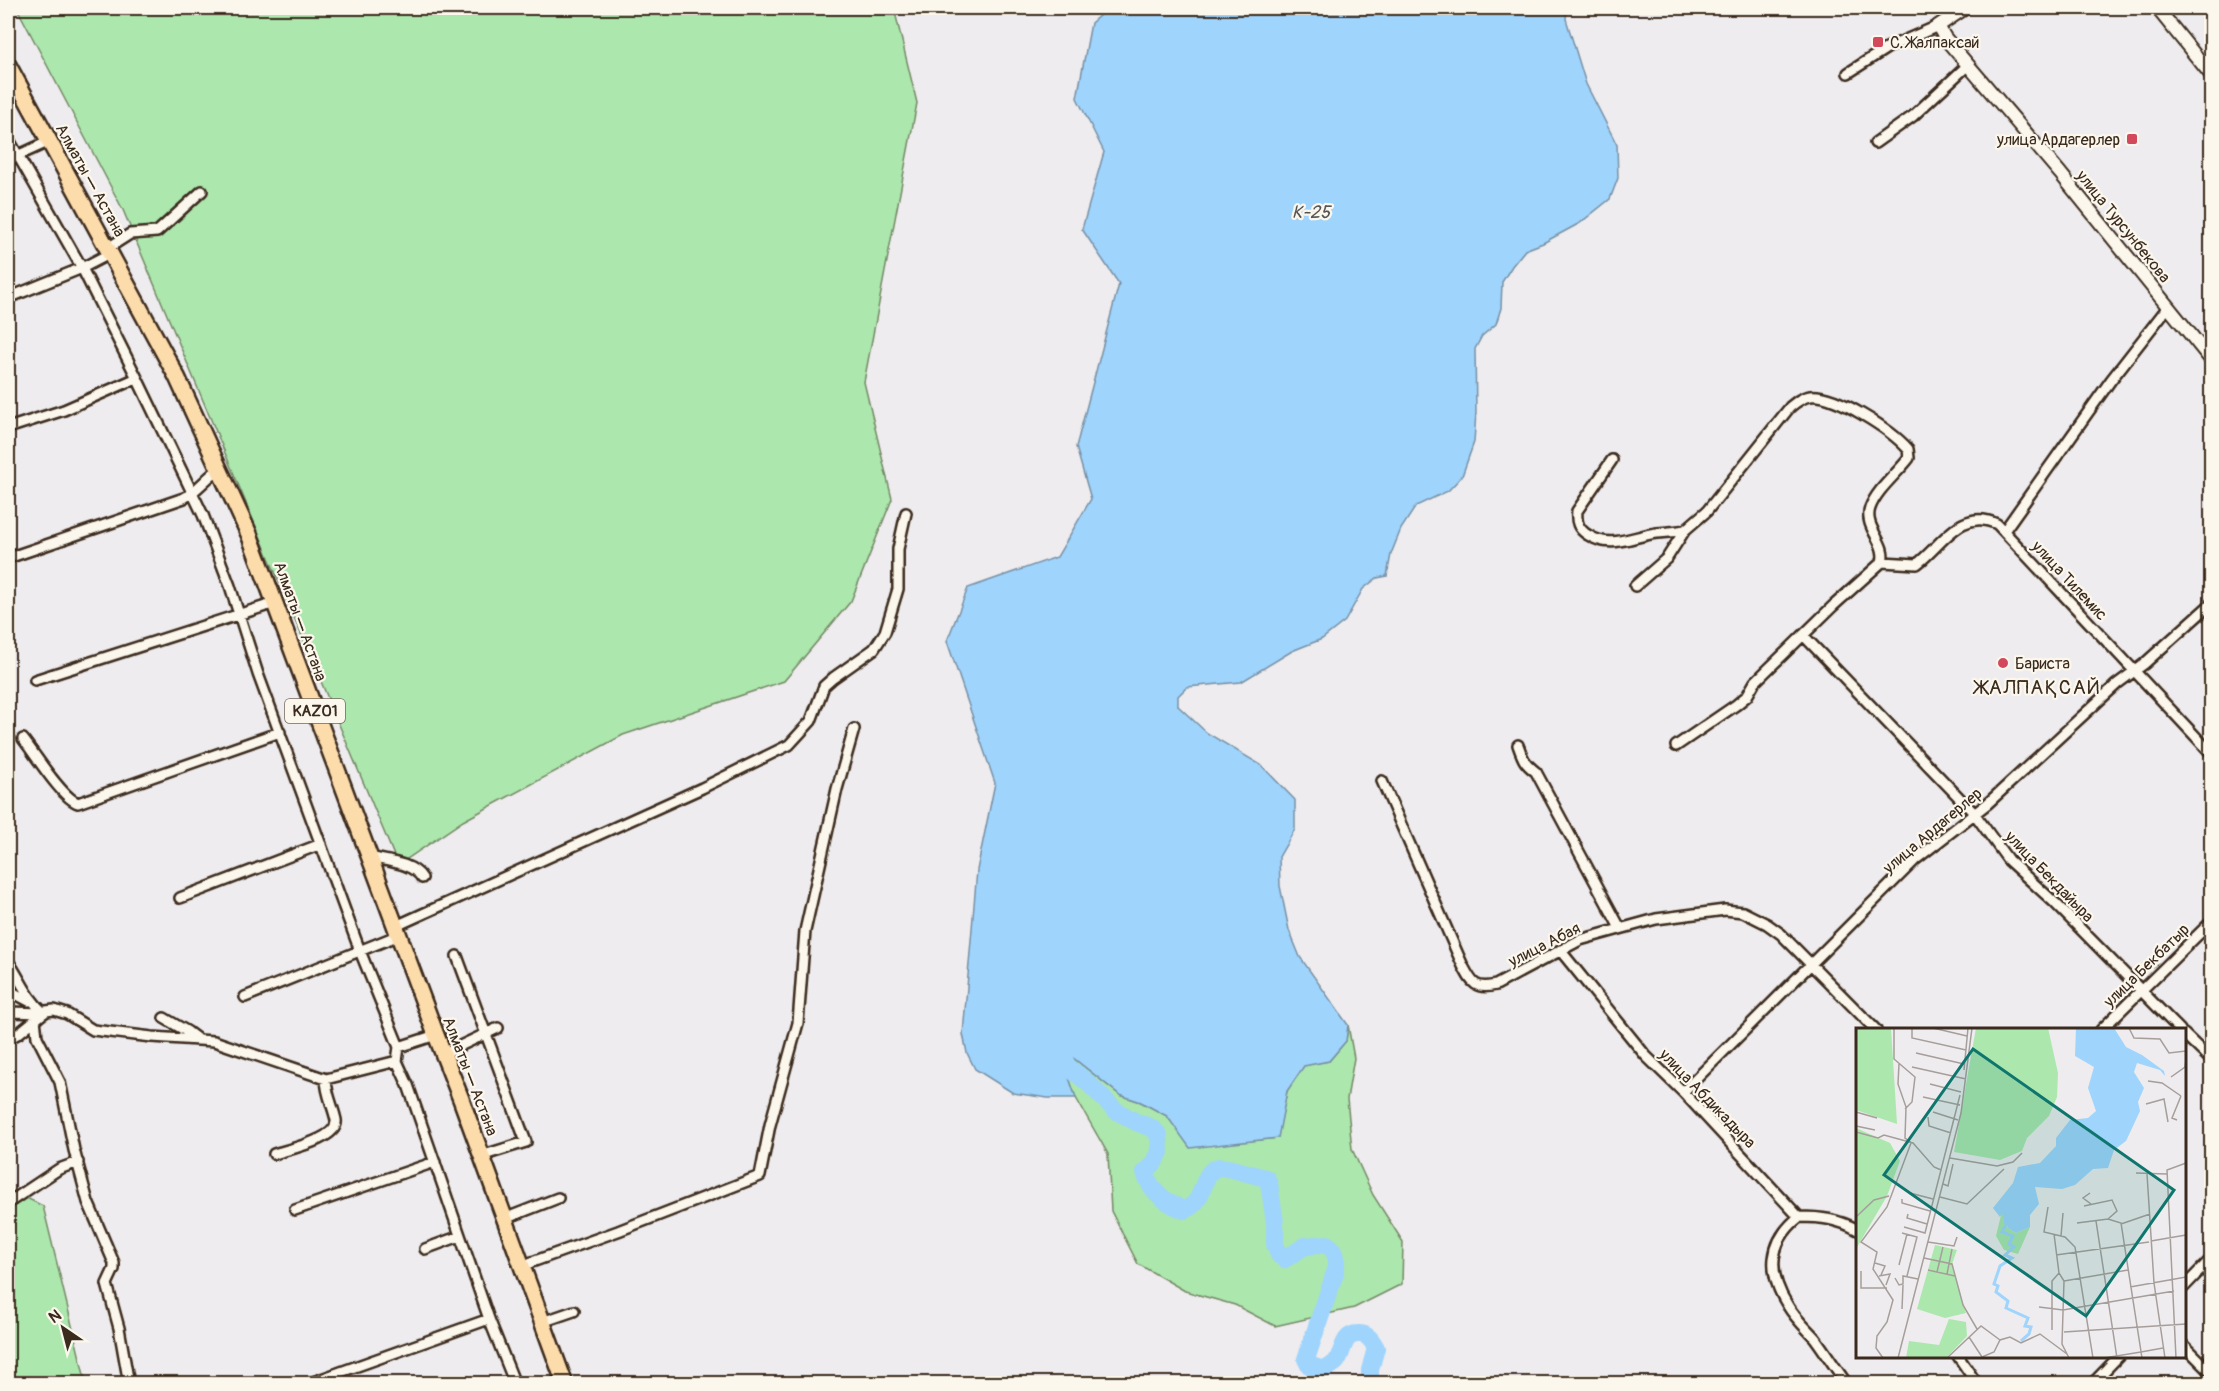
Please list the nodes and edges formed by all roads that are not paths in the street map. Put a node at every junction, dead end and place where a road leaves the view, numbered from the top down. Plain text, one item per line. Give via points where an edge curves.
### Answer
1 (1965, 8) edge
2 (2157, 8) edge
3 (1938, 26) junction
4 (8, 65) edge
5 (1968, 65) junction
6 (1848, 73) dead end
7 (2211, 76) edge
8 (8, 138) edge
9 (50, 141) junction
10 (1875, 142) dead end
11 (12, 158) edge
12 (202, 191) dead end
13 (109, 250) junction
14 (82, 268) junction
15 (8, 298) edge
16 (2168, 307) junction
17 (2211, 361) edge
18 (137, 378) junction
19 (8, 428) edge
20 (1612, 460) dead end
21 (219, 469) junction
22 (192, 494) junction
23 (906, 513) dead end
24 (1685, 530) junction
25 (2004, 531) junction
26 (8, 558) edge
27 (1882, 562) junction
28 (1635, 586) dead end
29 (274, 603) junction
30 (2211, 603) edge
31 (238, 615) junction
32 (1803, 636) junction
33 (2134, 671) junction
34 (35, 680) dead end
35 (854, 729) dead end
36 (280, 732) junction
37 (23, 739) dead end
38 (1518, 745) dead end
39 (1676, 746) dead end
40 (2211, 754) edge
41 (1382, 781) dead end
42 (1974, 813) junction
43 (321, 844) junction
44 (370, 856) junction
45 (422, 878) dead end
46 (180, 898) dead end
47 (2211, 921) edge
48 (1620, 928) junction
49 (397, 930) junction
50 (1560, 950) junction
51 (360, 951) junction
52 (457, 956) dead end
53 (8, 961) edge
54 (1812, 963) junction
55 (8, 990) edge
56 (2140, 991) junction
57 (244, 998) dead end
58 (33, 1004) junction
59 (8, 1012) edge
60 (40, 1016) junction
61 (164, 1018) dead end
62 (498, 1028) dead end
63 (1875, 1028) edge
64 (2102, 1028) edge
65 (2179, 1028) edge
66 (487, 1033) junction
67 (436, 1035) junction
68 (2186, 1036) edge
69 (196, 1038) junction
70 (8, 1039) edge
71 (399, 1047) junction
72 (443, 1054) junction
73 (397, 1061) junction
74 (2211, 1061) edge
75 (326, 1079) junction
76 (1683, 1092) junction
77 (274, 1154) dead end
78 (482, 1156) junction
79 (78, 1162) junction
80 (435, 1162) junction
81 (558, 1198) dead end
82 (8, 1203) edge
83 (296, 1210) dead end
84 (1799, 1217) junction
85 (504, 1219) junction
86 (1856, 1229) edge
87 (460, 1236) junction
88 (425, 1249) dead end
89 (2211, 1258) edge
90 (521, 1266) junction
91 (2186, 1285) edge
92 (574, 1311) dead end
93 (489, 1319) junction
94 (542, 1322) junction
95 (2186, 1347) edge
96 (1959, 1358) edge
97 (2117, 1358) edge
98 (2211, 1373) edge
99 (129, 1383) edge
100 (307, 1383) edge
101 (515, 1383) edge
102 (565, 1383) edge
103 (1847, 1383) edge
104 (1977, 1383) edge
105 (2092, 1383) edge

1 - 3 street
2 - 7 street
3 - 5 street, улица Турсунбекова
3 - 6 street via 1887,48
4 - 9 highway, Алматы — Астана / KАZ01
5 - 10 street via 1913,116
5 - 16 street, улица Турсунбекова
8 - 11 street
9 - 11 street
9 - 13 highway, Алматы — Астана / KАZ01
11 - 14 street
12 - 13 street via 157,232 130,234
13 - 14 street
13 - 21 highway, Алматы — Астана / KАZ01 via 177,377
14 - 15 street
14 - 18 street
16 - 17 street, улица Турсунбекова
16 - 25 street
18 - 19 street via 64,410
18 - 22 street
20 - 24 street via 1577,511 1578,526 1584,532 1596,540 1612,543
21 - 22 street
21 - 29 highway, Алматы — Астана / KАZ01 via 249,534
22 - 26 street
22 - 31 street via 216,548
23 - 49 street via 898,549 898,590 885,632 874,649 825,686 811,721 789,745
24 - 27 street via 1707,511 1790,407 1813,395 1857,412 1908,448 1909,458 1870,508 1870,526 1883,552
24 - 28 street via 1667,558
25 - 27 street, улица Тилемис via 1990,521 1969,520 1917,564
25 - 33 street, улица Тилемис
27 - 32 street
29 - 31 street
29 - 44 highway, Алматы — Астана / KАZ01
30 - 33 street, улица Ардагерлер
31 - 34 street
31 - 36 street
32 - 39 street via 1755,682 1747,696
32 - 42 street, улица Бекдайыра
33 - 40 street, улица Тилемис
33 - 42 street, улица Ардагерлер
35 - 90 street via 805,931 798,1023 760,1176
36 - 37 street via 78,803 63,792
36 - 43 street
38 - 48 street
41 - 50 street, улица Абая via 1472,982 1484,988 1496,985
42 - 54 street, улица Ардагерлер via 1915,860
42 - 56 street, улица Бекдайыра via 2008,860
43 - 46 street
43 - 51 street
44 - 45 street via 410,868
44 - 49 highway, Алматы — Астана / KАZ01
47 - 56 street, улица Бекбатыр
48 - 50 street, улица Абая
48 - 54 street, улица Абая via 1684,914 1743,912 1781,934
49 - 51 street
49 - 67 highway, Алматы — Астана / KАZ01
50 - 76 street, улица Абдикадыра via 1646,1056
51 - 57 street
51 - 71 street
52 - 66 street
53 - 58 street
54 - 63 street, улица Абая
54 - 76 street, улица Ардагерлер
55 - 58 street
56 - 64 street, улица Бекбатыр
56 - 65 street, улица Бекдайыра
58 - 60 street
59 - 60 street
60 - 69 street via 54,1010 93,1030
60 - 70 street
60 - 79 street via 37,1037 60,1082
61 - 69 street
62 - 66 street
66 - 72 street
66 - 78 street via 526,1142
67 - 71 street
67 - 72 highway, Алматы — Астана / KАZ01
68 - 74 street
69 - 75 street
71 - 73 street
72 - 78 highway, Алматы — Астана / KАZ01
73 - 75 street
73 - 80 street
75 - 77 street via 336,1122 334,1130
76 - 84 street, улица Абдикадыра
78 - 85 highway, Алматы — Астана / KАZ01
79 - 82 street via 60,1169
79 - 99 street via 88,1202 114,1263 107,1284 120,1328
80 - 83 street
80 - 87 street
81 - 85 street
84 - 86 street via 1825,1217
84 - 103 street via 1776,1245 1775,1275 1789,1308
85 - 90 highway, Алматы — Астана / KАZ01
87 - 88 street
87 - 93 street
89 - 91 street
90 - 94 highway, Алматы — Астана / KАZ01
92 - 94 street
93 - 100 street
93 - 101 street
94 - 102 highway, Алматы — Астана / KАZ01
95 - 98 street
96 - 104 street
97 - 105 street

